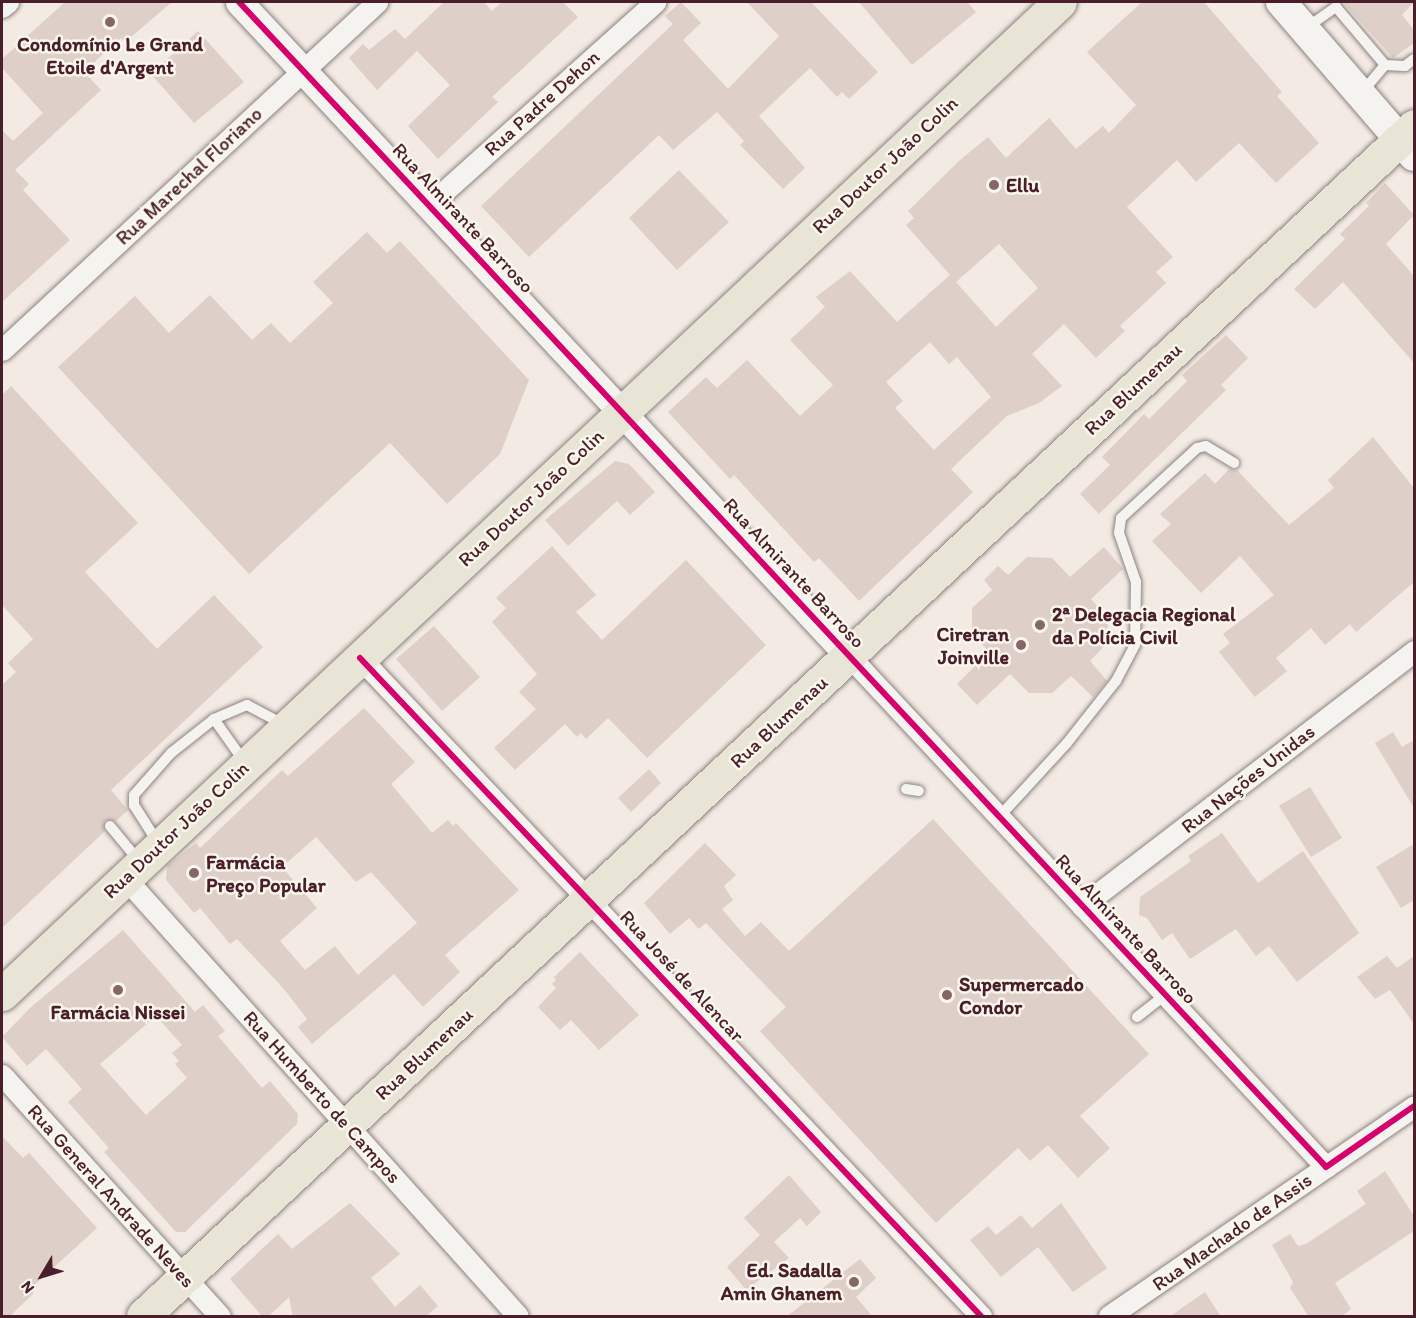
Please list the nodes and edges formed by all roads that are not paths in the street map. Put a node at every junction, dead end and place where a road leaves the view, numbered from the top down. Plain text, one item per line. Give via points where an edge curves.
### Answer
1 (8, 2) edge
2 (239, 2) edge
3 (377, 2) edge
4 (655, 2) edge
5 (1281, 2) edge
6 (1334, 4) edge
7 (1047, 6) edge
8 (2, 7) edge
9 (1305, 29) junction
10 (1414, 59) edge
11 (1385, 65) junction
12 (303, 70) junction
13 (1361, 94) junction
14 (1410, 141) edge
15 (429, 206) junction
16 (2, 350) edge
17 (622, 412) junction
18 (1234, 463) dead end
19 (1414, 651) edge
20 (849, 656) junction
21 (360, 658) junction
22 (214, 719) junction
23 (288, 726) junction
24 (246, 765) junction
25 (906, 789) dead end
26 (919, 791) dead end
27 (999, 817) junction
28 (110, 826) dead end
29 (142, 863) junction
30 (588, 900) junction
31 (1083, 906) junction
32 (2, 994) edge
33 (1165, 995) junction
34 (1137, 1017) dead end
35 (2, 1075) edge
36 (1414, 1106) edge
37 (347, 1125) junction
38 (1326, 1167) junction
39 (185, 1277) junction
40 (143, 1317) edge
41 (220, 1317) edge
42 (518, 1317) edge
43 (981, 1317) edge
44 (1109, 1317) edge

1 - 8 street
2 - 12 street, Rua Almirante Barroso
3 - 12 street, Rua Marechal Floriano
4 - 15 street, Rua Padre Dehon
5 - 9 main road
6 - 9 lane
6 - 11 lane
7 - 17 main road, Rua Doutor João Colin
9 - 13 main road
10 - 11 lane via 1394,69
11 - 13 lane
12 - 15 street, Rua Almirante Barroso
12 - 16 street, Rua Marechal Floriano
13 - 14 main road
14 - 20 main road, Rua Blumenau
15 - 17 street, Rua Almirante Barroso
17 - 20 street, Rua Almirante Barroso
17 - 21 main road, Rua Doutor João Colin
18 - 27 lane via 1206,446 1197,448 1121,518 1119,533 1136,582 1134,645 1116,681
19 - 31 street, Rua Nações Unidas
20 - 27 street, Rua Almirante Barroso
20 - 30 main road, Rua Blumenau
21 - 23 main road, Rua Doutor João Colin
21 - 30 street, Rua José de Alencar
22 - 23 lane via 247,705
22 - 24 lane
22 - 29 lane via 171,753 134,795
23 - 24 main road, Rua Doutor João Colin
24 - 29 main road, Rua Doutor João Colin
25 - 26 lane
27 - 31 street, Rua Almirante Barroso
28 - 29 lane
29 - 32 main road, Rua Doutor João Colin
29 - 37 street, Rua Humberto de Campos
30 - 37 main road, Rua Blumenau
30 - 43 street, Rua José de Alencar
31 - 33 street, Rua Almirante Barroso
33 - 34 lane
33 - 38 street, Rua Almirante Barroso
35 - 39 street, Rua General Andrade Neves
36 - 38 street, Rua Machado de Assis
37 - 39 main road, Rua Blumenau
37 - 42 street, Rua Humberto de Campos
38 - 44 street, Rua Machado de Assis
39 - 40 main road, Rua Blumenau
39 - 41 street, Rua General Andrade Neves

